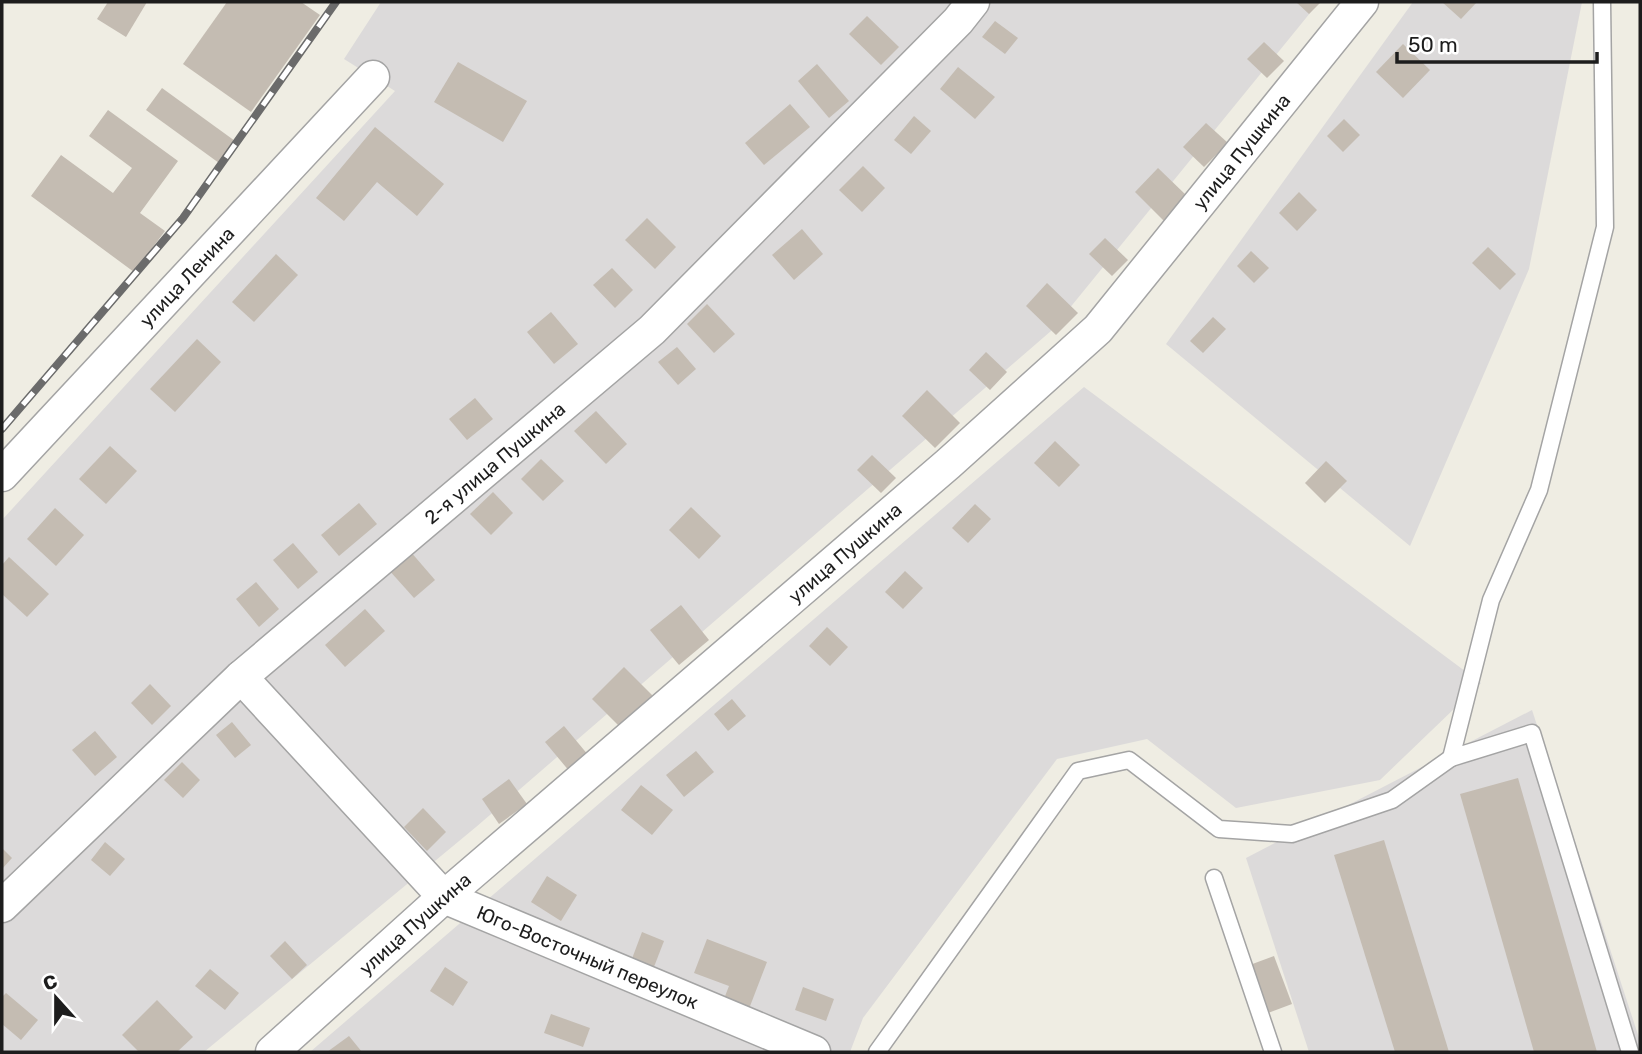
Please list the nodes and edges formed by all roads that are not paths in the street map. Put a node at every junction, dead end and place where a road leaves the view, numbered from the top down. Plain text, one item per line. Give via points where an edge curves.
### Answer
1 (974, 2) edge
2 (1362, 2) edge
3 (1602, 2) edge
4 (373, 77) dead end
5 (2, 475) edge
6 (241, 677) junction
7 (1451, 758) junction
8 (1214, 878) dead end
9 (444, 897) junction
10 (2, 906) edge
11 (272, 1052) edge
12 (814, 1052) edge
13 (877, 1052) edge
14 (1273, 1052) edge
15 (1630, 1052) edge

1 - 6 street, 2-я улица Пушкина via 652,330
2 - 9 street, улица Пушкина via 1098,330
3 - 7 lane via 1605,226 1539,490 1491,600
4 - 5 street, улица Ленина
6 - 9 street, Юго-Восточный переулок
6 - 10 street, 2-я улица Пушкина
7 - 13 lane via 1392,800 1292,834 1219,828 1129,760 1078,771
7 - 15 lane via 1532,733
8 - 14 lane
9 - 11 street, улица Пушкина
9 - 12 street, Юго-Восточный переулок

